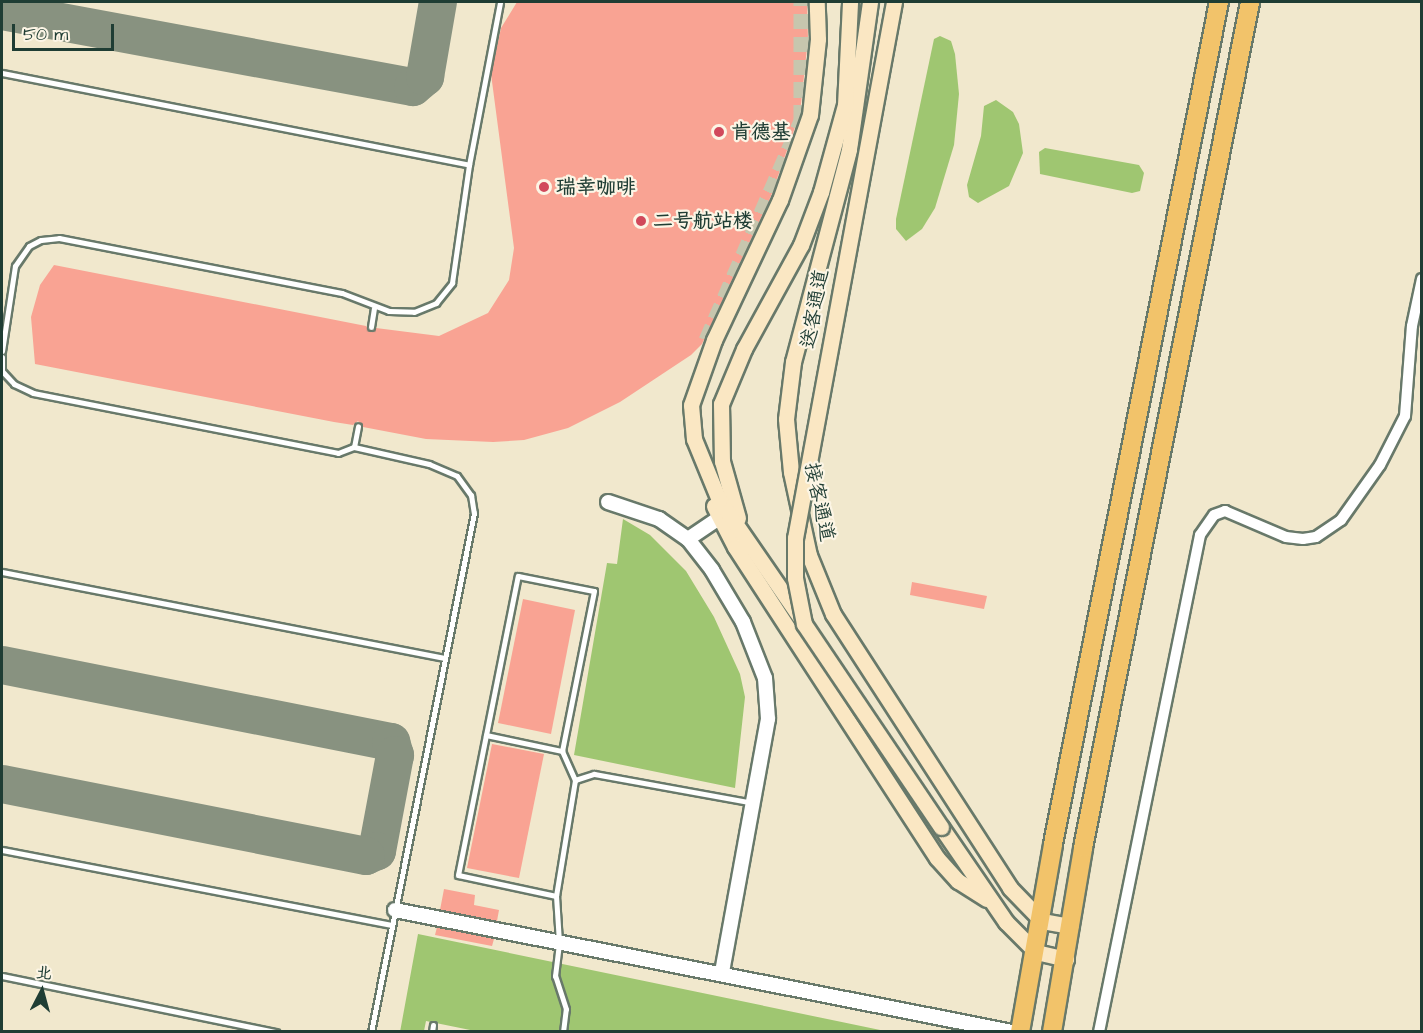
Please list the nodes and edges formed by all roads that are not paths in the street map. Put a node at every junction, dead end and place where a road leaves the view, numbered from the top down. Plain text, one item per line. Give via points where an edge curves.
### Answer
1 (500, 2) edge
2 (817, 2) edge
3 (850, 2) edge
4 (870, 2) edge
5 (894, 2) edge
6 (1219, 2) edge
7 (1250, 2) edge
8 (2, 73) edge
9 (469, 165) junction
10 (1422, 279) edge
11 (374, 308) junction
12 (371, 327) dead end
13 (706, 340) tunnel mouth
14 (2, 351) edge
15 (2, 357) edge
16 (358, 426) dead end
17 (354, 447) junction
18 (608, 502) dead end
19 (719, 518) junction
20 (745, 537) junction
21 (688, 539) junction
22 (2, 572) edge
23 (804, 624) junction
24 (445, 658) junction
25 (486, 735) junction
26 (562, 751) junction
27 (574, 780) junction
28 (754, 804) junction
29 (2, 850) edge
30 (556, 896) junction
31 (987, 899) junction
32 (395, 910) junction
33 (1042, 921) junction
34 (392, 925) junction
35 (1071, 926) junction
36 (559, 942) junction
37 (1036, 952) junction
38 (1066, 959) junction
39 (722, 973) junction
40 (2, 976) edge
41 (276, 1032) edge
42 (371, 1032) edge
43 (563, 1032) edge
44 (1012, 1032) edge
45 (1020, 1032) edge
46 (1052, 1032) edge
47 (1099, 1032) edge

1 - 9 lane
2 - 20 main road, 送客通道 via 818,39 810,115 780,200 699,374 691,405 692,426 704,471
3 - 20 main road, 送客通道 via 845,105 821,192 801,245 744,349 721,404 722,461
4 - 33 main road, 接客通道 via 849,150 794,362 786,436 791,472 809,555 833,614 997,870
5 - 23 main road, 送客通道, bridge via 795,538 795,578
6 - 33 highway via 1055,832
7 - 35 highway via 1083,848
8 - 9 lane
9 - 11 lane via 452,283 436,303 414,312
10 - 47 street via 1412,326 1405,416 1380,465 1341,520 1316,537 1303,539 1286,537 1225,511 1214,515 1200,535
11 - 12 lane
11 - 14 lane via 342,293 59,238 41,240 29,246 15,266
13 - 19 main road via 687,391 686,429 691,452
15 - 17 lane via 2,371 14,384 33,393 338,453
16 - 17 lane
17 - 24 lane via 442,468 457,476 471,495 474,513
18 - 21 street via 659,519
19 - 21 street
19 - 31 main road via 937,858 958,882
20 - 23 main road, 送客通道
21 - 28 street via 743,622 765,678 768,719
22 - 24 lane
23 - 31 main road, 送客通道, bridge
24 - 32 lane
25 - 26 lane
25 - 26 lane via 518,576 594,591
25 - 30 lane via 458,875
26 - 27 lane
27 - 28 lane via 594,774
27 - 30 lane
28 - 39 street
29 - 34 lane
30 - 36 lane
31 - 37 main road
32 - 34 lane
32 - 36 street
33 - 35 main road
33 - 37 highway
34 - 42 lane
35 - 38 highway
36 - 39 street
36 - 43 lane via 555,976 566,1009
37 - 38 main road
37 - 45 highway
38 - 46 highway
39 - 44 street
40 - 41 lane

